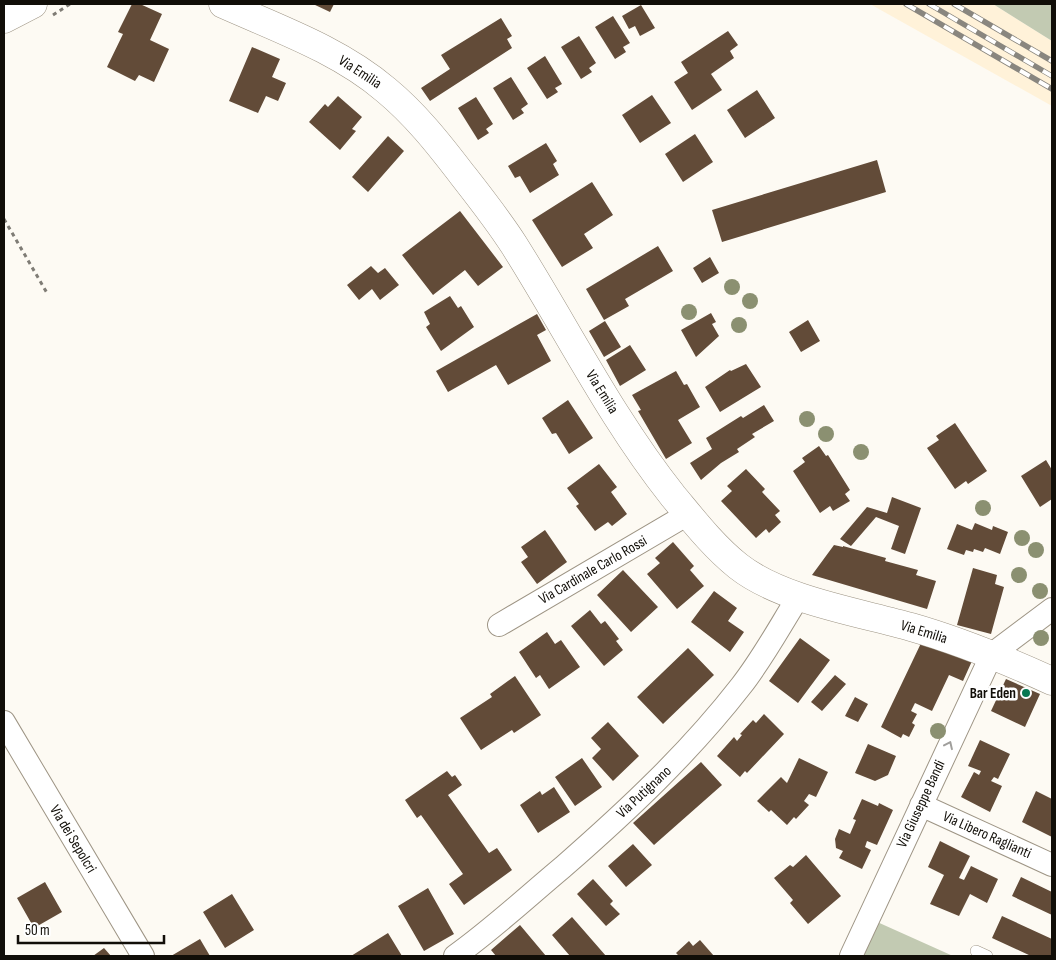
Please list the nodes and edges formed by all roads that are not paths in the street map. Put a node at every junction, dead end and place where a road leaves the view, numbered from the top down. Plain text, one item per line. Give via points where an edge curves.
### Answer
1 (32, 4) edge
2 (223, 4) edge
3 (4, 19) edge
4 (688, 514) junction
5 (799, 596) junction
6 (1052, 609) edge
7 (499, 625) dead end
8 (992, 654) junction
9 (1052, 680) edge
10 (4, 722) edge
11 (921, 805) junction
12 (1052, 865) edge
13 (976, 951) dead end
14 (143, 956) edge
15 (455, 956) edge
16 (851, 956) edge
17 (987, 956) edge

1 - 3 main road
2 - 4 main road, Via Emilia via 356,67 388,90 423,125 492,213 646,461
4 - 5 main road, Via Emilia via 739,567 770,585
4 - 7 street, Via Cardinale Carlo Rossi
5 - 8 main road, Via Emilia
5 - 15 street, Via Putignano via 742,684 675,762 517,907
6 - 8 street
8 - 9 main road, Via Emilia
11 -> 8 street, Via Giuseppe Bandi
10 - 14 street, Via dei Sepolcri
11 - 12 street, Via Libero Raglianti
11 - 16 street, Via Giuseppe Bandi
13 - 17 lane

